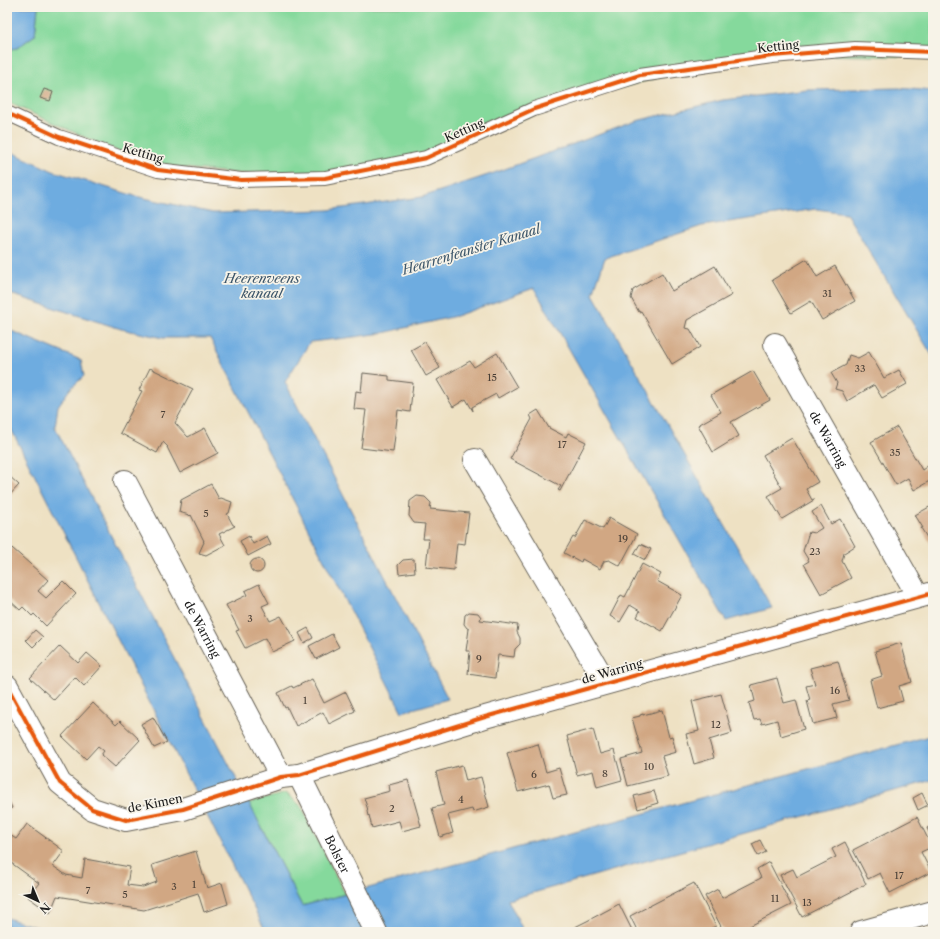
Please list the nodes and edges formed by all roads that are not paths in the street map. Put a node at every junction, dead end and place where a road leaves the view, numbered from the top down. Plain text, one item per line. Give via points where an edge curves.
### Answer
1 (933, 52) edge
2 (7, 113) edge
3 (775, 344) dead end
4 (475, 460) dead end
5 (125, 481) dead end
6 (926, 594) edge
7 (606, 683) junction
8 (7, 686) edge
9 (290, 776) junction
10 (933, 912) edge
11 (376, 932) edge
12 (861, 932) edge

1 - 2 lane, Ketting via 855,49 772,56 640,75 534,109 426,158 325,178 241,180 158,170 59,137
3 - 6 street, de Warring
4 - 7 street, de Warring
5 - 9 street, de Warring
6 - 7 street, de Warring
7 - 9 street, de Warring
8 - 9 street, de Kimen via 60,783 92,809 126,820 183,809
9 - 11 street, Bolster via 352,884
10 - 12 street

